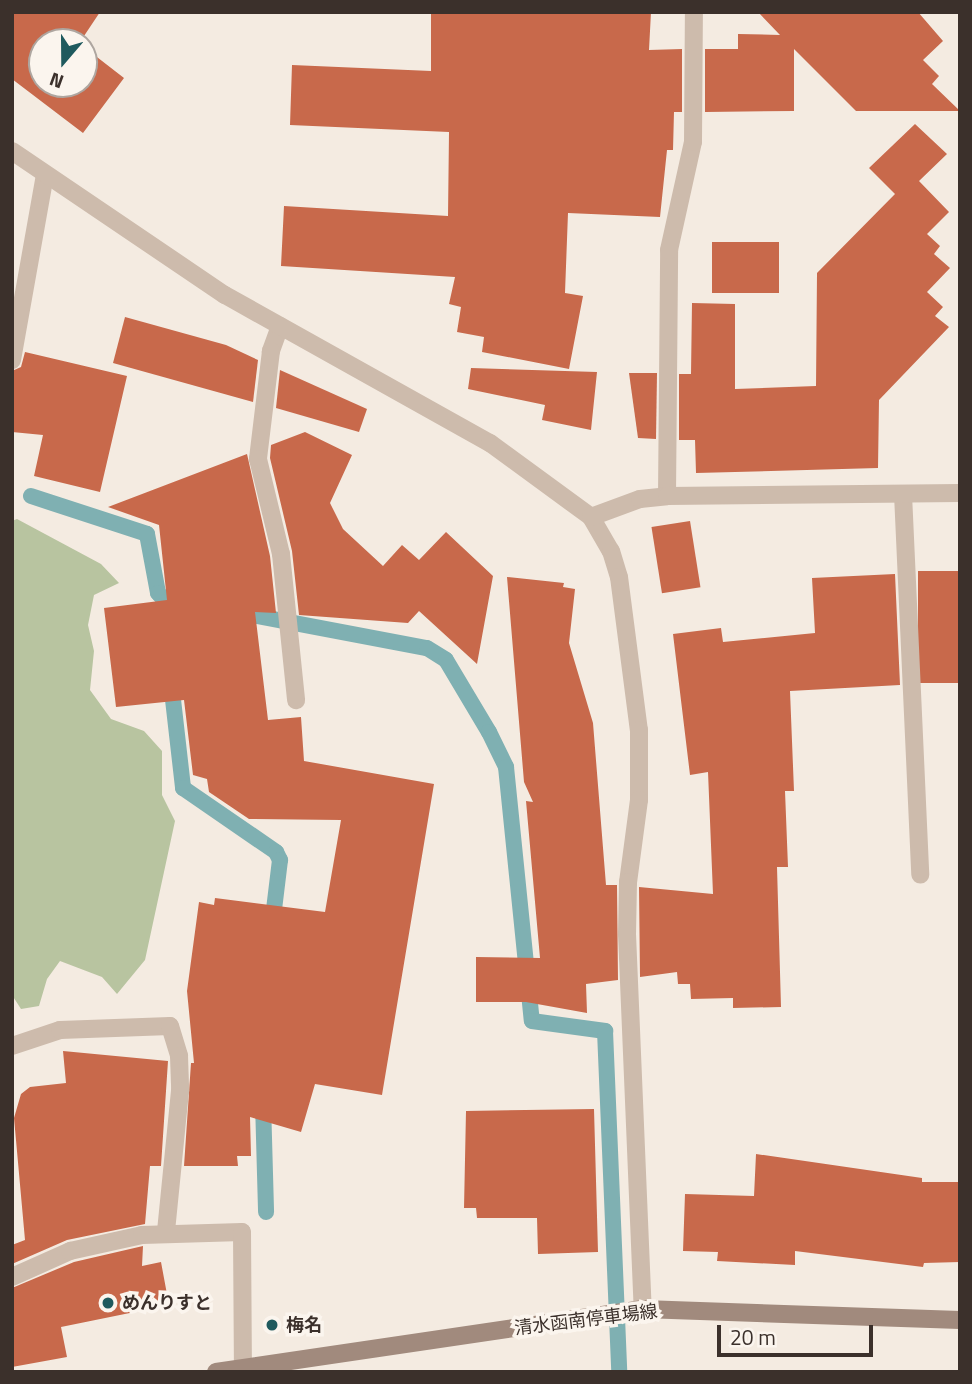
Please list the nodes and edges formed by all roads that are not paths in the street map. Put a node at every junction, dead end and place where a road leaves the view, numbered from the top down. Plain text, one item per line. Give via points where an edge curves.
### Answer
1 (694, 12) edge
2 (12, 151) edge
3 (44, 175) junction
4 (280, 326) junction
5 (12, 360) edge
6 (903, 494) junction
7 (960, 494) edge
8 (667, 496) junction
9 (591, 517) junction
10 (296, 700) dead end
11 (920, 875) dead end
12 (12, 1046) edge
13 (166, 1232) junction
14 (12, 1277) edge
15 (643, 1310) junction
16 (960, 1320) edge
17 (243, 1370) edge
18 (216, 1372) edge

1 - 8 street via 692,142 669,250
2 - 3 street
3 - 4 street via 225,296
3 - 5 street
4 - 9 street via 490,443
4 - 10 street via 271,351 258,459 277,530
6 - 7 street
6 - 8 street
6 - 11 street
8 - 9 street via 640,499
9 - 15 street via 620,577 639,730 639,800 628,882 628,934
12 - 13 street via 60,1030 170,1026 179,1056 180,1091
13 - 14 street via 70,1251
13 - 17 street via 242,1232
15 - 16 main road, 清水函南停車場線
15 - 17 main road, 清水函南停車場線
17 - 18 main road, 清水函南停車場線

